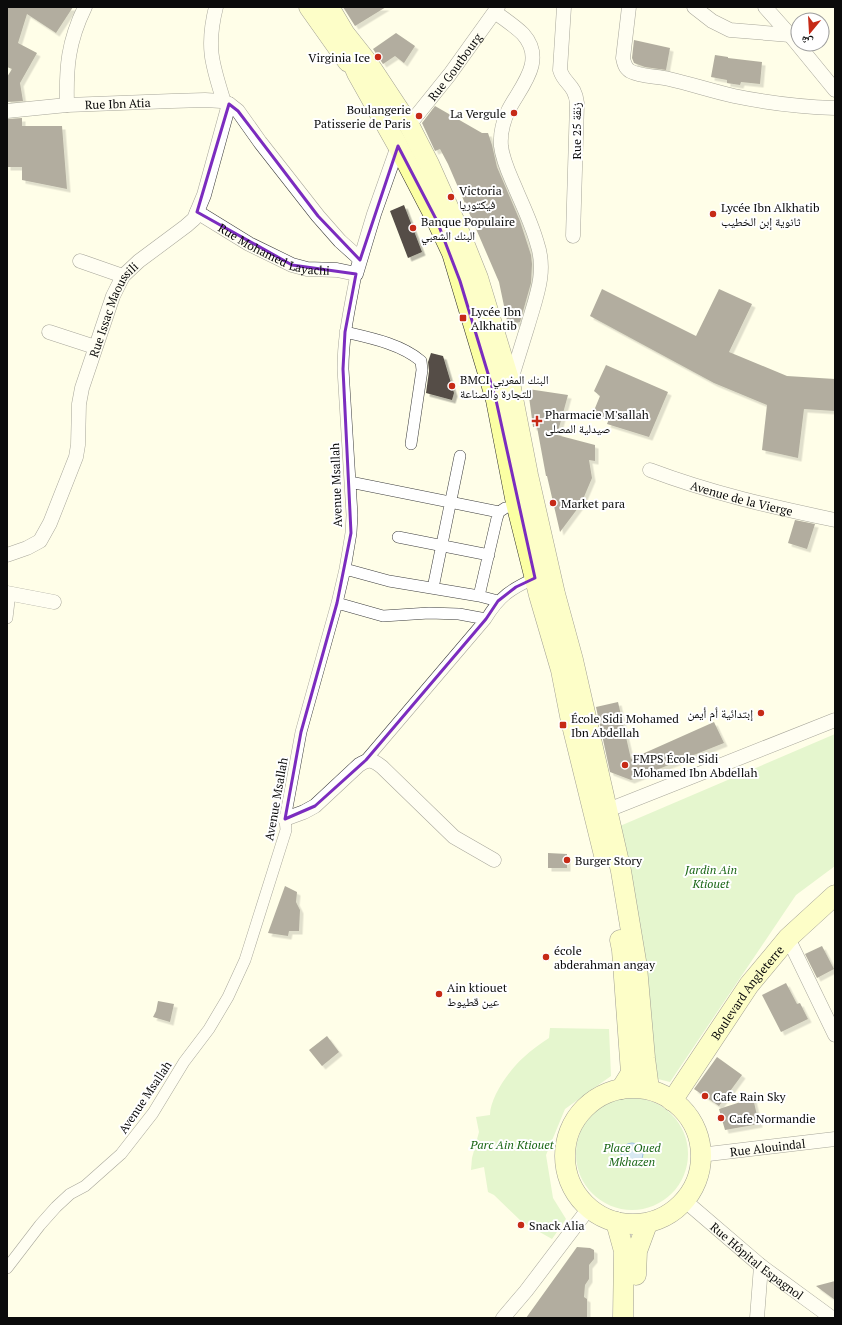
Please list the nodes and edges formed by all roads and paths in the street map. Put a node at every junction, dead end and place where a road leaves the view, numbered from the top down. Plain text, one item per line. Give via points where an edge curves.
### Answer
1 (85, 7) edge
2 (216, 7) edge
3 (309, 7) edge
4 (322, 7) edge
5 (329, 7) edge
6 (341, 7) edge
7 (564, 7) edge
8 (629, 7) edge
9 (694, 7) edge
10 (765, 7) edge
11 (496, 9) edge
12 (790, 35) joint
13 (804, 52) edge
14 (362, 68) junction
15 (835, 90) edge
16 (227, 103) junction
17 (67, 105) junction
18 (835, 108) edge
19 (7, 111) edge
20 (409, 125) junction
21 (398, 146) junction
22 (197, 212) junction
23 (573, 236) dead end
24 (360, 259) junction
25 (80, 261) dead end
26 (356, 274) junction
27 (124, 276) junction
28 (49, 332) dead end
29 (345, 332) junction
30 (95, 347) junction
31 (510, 383) junction
32 (411, 444) dead end
33 (460, 456) dead end
34 (650, 470) dead end
35 (350, 482) junction
36 (450, 502) junction
37 (508, 508) junction
38 (835, 520) edge
39 (398, 537) dead end
40 (442, 545) junction
41 (7, 555) edge
42 (489, 555) junction
43 (345, 569) junction
44 (535, 578) junction
45 (433, 588) junction
46 (9, 593) edge
47 (479, 596) junction
48 (498, 601) junction
49 (54, 602) dead end
50 (337, 603) junction
51 (7, 618) edge
52 (486, 619) junction
53 (835, 720) edge
54 (366, 760) junction
55 (608, 810) junction
56 (285, 819) junction
57 (494, 860) dead end
58 (835, 895) edge
59 (788, 938) junction
60 (835, 1035) edge
61 (621, 1089) junction
62 (649, 1089) junction
63 (672, 1101) junction
64 (835, 1139) edge
65 (700, 1154) junction
66 (684, 1200) junction
67 (589, 1208) junction
68 (616, 1222) junction
69 (647, 1224) junction
70 (761, 1266) junction
71 (7, 1268) edge
72 (503, 1318) edge
73 (623, 1318) edge
74 (635, 1318) edge
75 (757, 1318) edge
76 (832, 1318) edge

1 - 17 street via 68,55
2 - 16 street via 210,35 211,53 214,73
3 - 14 main road via 329,36
4 - 14 main road
5 - 14 main road
6 - 14 main road via 360,42
7 - 23 street, Rue 25 زنقة via 560,70 564,79 572,86 577,103
8 - 18 street via 624,62 624,66 629,70 734,96 797,106
9 - 12 street via 712,21 730,30
10 - 12 street
11 - 20 street, Rue Goutbourg via 450,74
11 - 31 street via 523,34 532,51 528,76 503,126 502,147 508,173 524,207 542,264 539,289
13 - 15 street
14 - 20 main road
14 - 21 main road
16 - 17 street, Rue Ibn Atia via 205,100
16 - 22 street, Rue Issac Maoussili via 204,195
16 - 24 street via 238,111 318,216
17 - 19 street, Rue Ibn Atia
20 - 31 main road via 429,164 478,278
21 - 24 street
21 - 37 main road via 452,253 496,400
22 - 26 street, Rue Mohamed Layachi via 254,247 292,265
22 - 27 street, Rue Issac Maoussili via 194,219 139,261
24 - 26 street
25 - 27 street
26 - 29 street, Avenue Msallah
27 - 30 street, Rue Issac Maoussili via 113,296
28 - 30 street
29 - 32 street via 381,341 404,350 422,362
29 - 35 street, Avenue Msallah via 342,369
30 - 41 street, Rue Issac Maoussili via 79,404 79,440 76,457 50,523 40,540 28,548
31 - 55 main road via 555,594
33 - 36 street
34 - 38 street, Avenue de la Vierge via 709,491
35 - 36 street
35 - 43 street, Avenue Msallah via 351,527
36 - 37 street
36 - 40 street
37 - 42 street
37 - 44 main road
39 - 40 street
40 - 42 street
40 - 45 street
42 - 47 street
43 - 45 street via 389,581
43 - 50 street, Avenue Msallah
44 - 48 street via 516,587
44 - 61 main road via 561,670 604,853 622,950 631,1073
45 - 47 street
46 - 49 street
46 - 51 street
47 - 48 street
48 - 52 street
50 - 52 street via 383,616 429,613 459,614
50 - 56 street, Avenue Msallah via 301,732
52 - 54 street
53 - 55 street
54 - 56 street via 315,806
54 - 57 street via 382,767 454,837
55 - 62 main road via 637,967
56 - 71 street, Avenue Msallah via 284,838 245,960 218,1014 131,1142 89,1183 70,1194 56,1207
58 - 59 main road, Boulevard Angleterre
59 - 60 street
59 - 63 main road, Boulevard Angleterre via 749,985
61 - 62 main road
61 - 67 main road via 603,1094 587,1105 575,1120 567,1138 564,1157 567,1176 576,1194
62 - 63 main road via 661,1093
63 - 65 main road via 686,1113 695,1129
64 - 65 street, Rue Alouindal
65 - 66 main road via 695,1184
66 - 69 main road via 669,1213
66 - 70 street, Rue Hôpital Espagnol
67 - 68 main road
67 - 72 street
68 - 69 main road
68 - 73 main road via 624,1251
69 - 74 main road via 637,1251
70 - 75 street
70 - 76 street, Rue Hôpital Espagnol

